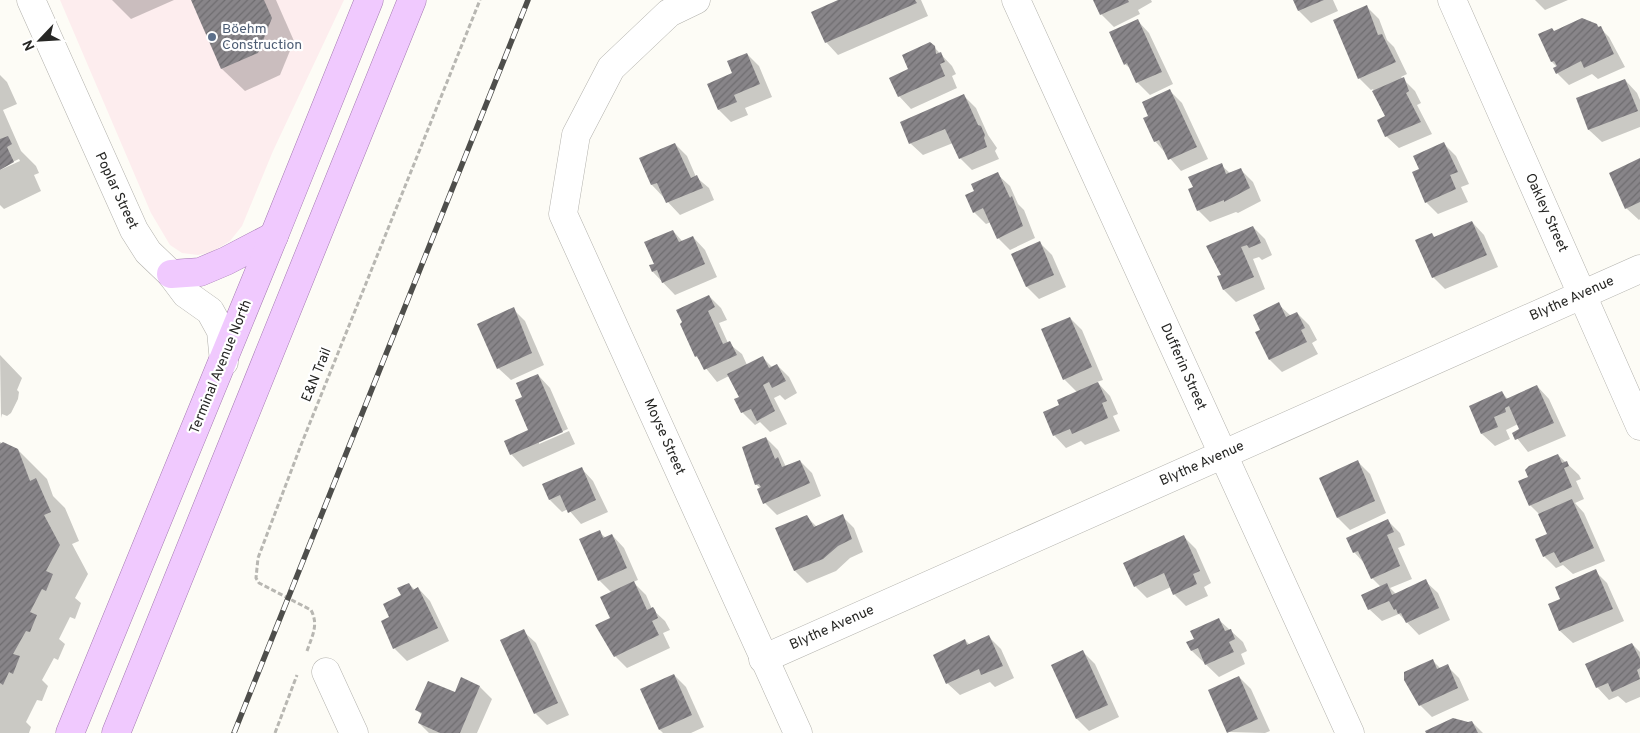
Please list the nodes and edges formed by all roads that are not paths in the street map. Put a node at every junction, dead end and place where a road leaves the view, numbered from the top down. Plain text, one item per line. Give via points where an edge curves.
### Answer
1 (31, 0) edge
2 (369, 0) edge
3 (412, 0) edge
4 (696, 0) edge
5 (1016, 0) edge
6 (1452, 0) edge
7 (274, 236) junction
8 (1640, 269) edge
9 (171, 274) junction
10 (1582, 295) junction
11 (224, 362) junction
12 (1640, 426) edge
13 (1223, 455) junction
14 (763, 659) junction
15 (326, 672) dead end
16 (70, 733) edge
17 (116, 733) edge
18 (354, 733) edge
19 (798, 733) edge
20 (1350, 733) edge

1 - 9 street, Poplar Street via 134,230 148,252
2 - 7 main road, Terminal Avenue North
3 - 17 main road
4 - 14 street, Moyse Street via 669,12 611,68 576,135 563,214
5 - 13 street, Dufferin Street
6 - 10 street, Oakley Street
7 - 9 main road via 200,272
7 - 11 main road, Terminal Avenue North
8 - 10 street, Blythe Avenue
9 - 11 street, Poplar Street via 186,294 210,311 221,331
10 - 12 street, Oakley Street
10 - 13 street, Blythe Avenue
11 - 16 main road, Terminal Avenue North
13 - 14 street, Blythe Avenue
13 - 20 street, Dufferin Street
14 - 19 street, Moyse Street
15 - 18 street

